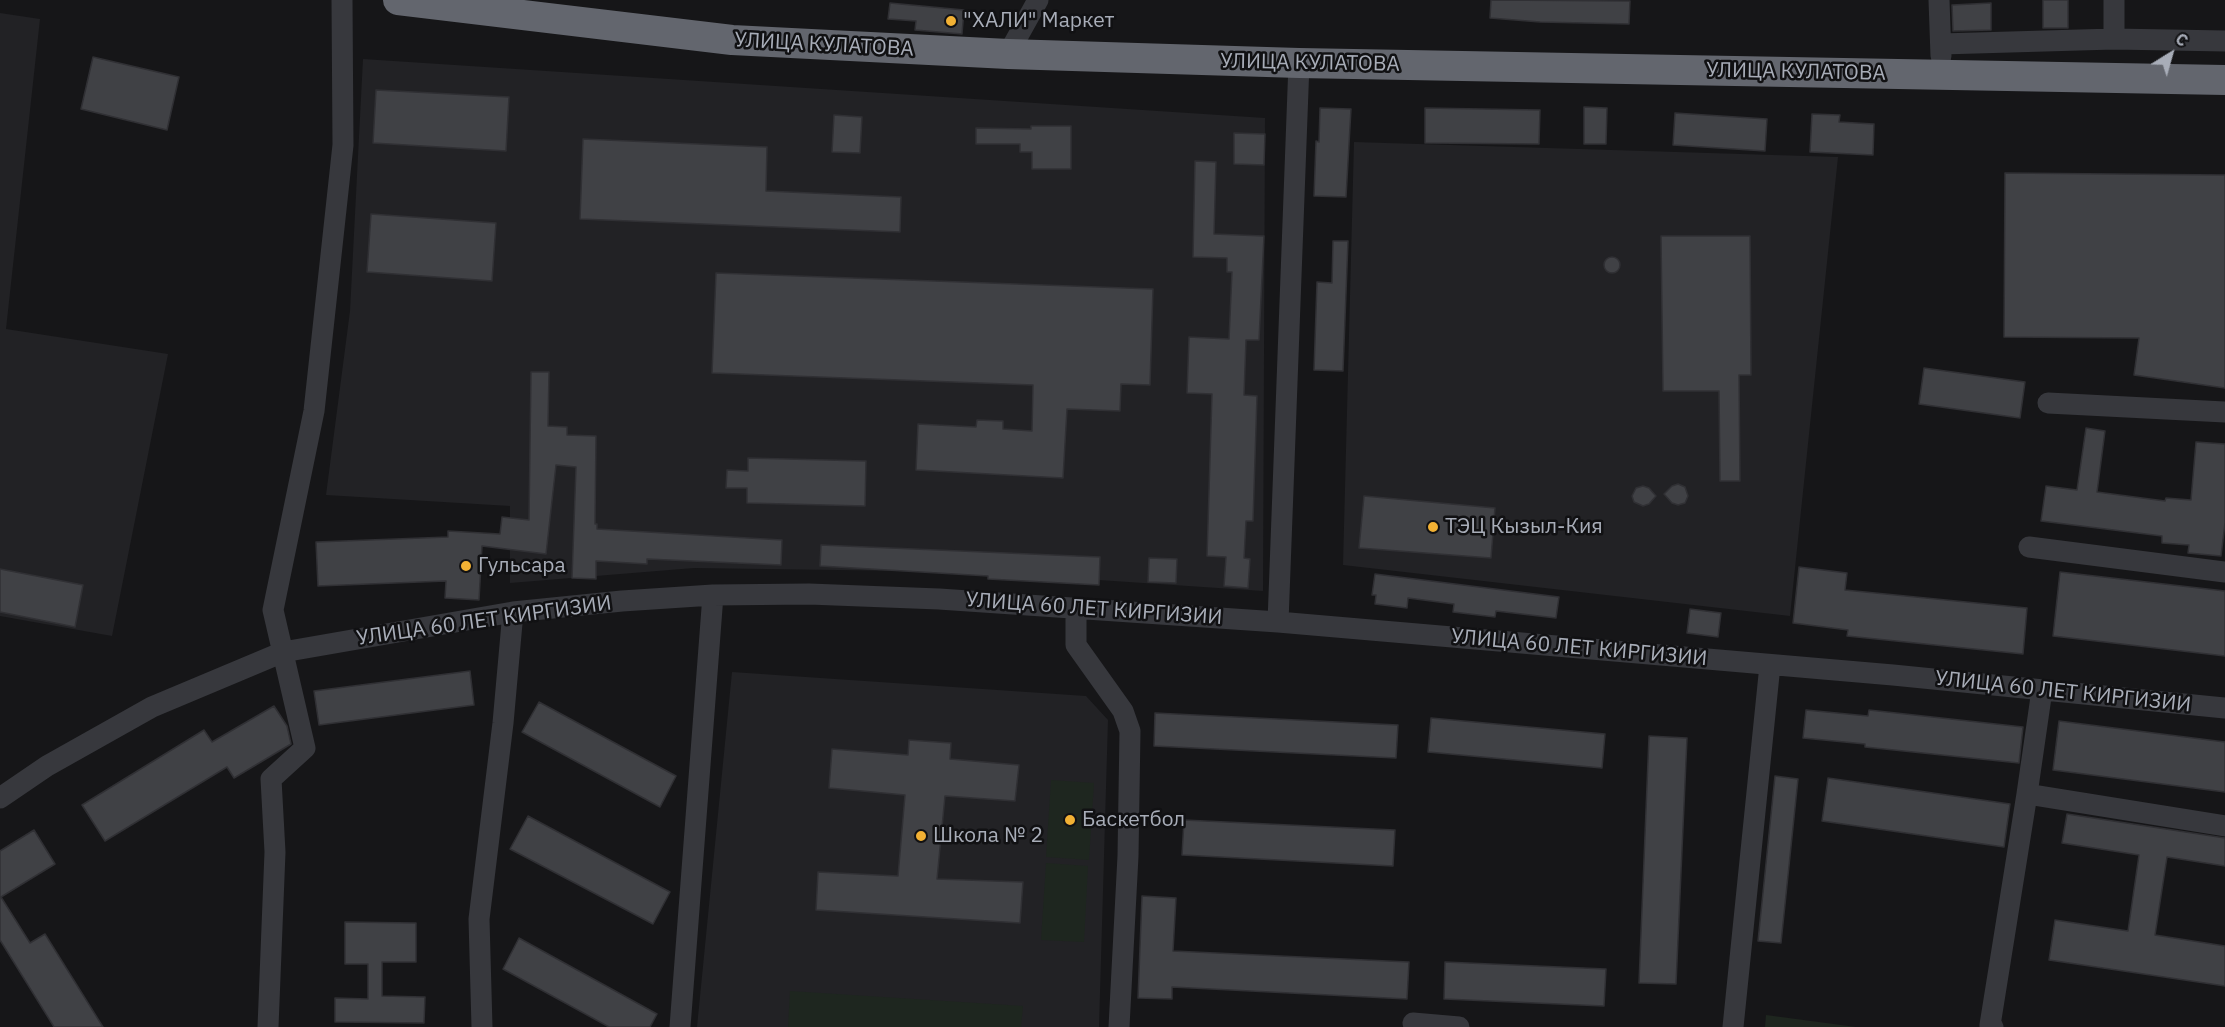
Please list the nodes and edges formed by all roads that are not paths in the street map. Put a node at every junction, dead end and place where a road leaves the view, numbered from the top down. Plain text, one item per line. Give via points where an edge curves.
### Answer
1 (342, 0) edge
2 (398, 0) edge
3 (1038, 0) edge
4 (1939, 0) edge
5 (2114, 0) edge
6 (2114, 39) junction
7 (2225, 41) edge
8 (1941, 44) junction
9 (1008, 54) junction
10 (1299, 63) junction
11 (1942, 74) junction
12 (2225, 80) edge
13 (2048, 403) dead end
14 (2225, 412) edge
15 (2029, 547) dead end
16 (2225, 572) edge
17 (713, 595) junction
18 (1076, 608) junction
19 (513, 612) junction
20 (1278, 622) junction
21 (283, 652) junction
22 (1770, 665) junction
23 (2042, 690) junction
24 (2225, 708) edge
25 (2027, 794) junction
26 (0, 798) edge
27 (2225, 826) edge
28 (1413, 1023) dead end
29 (268, 1027) edge
30 (482, 1027) edge
31 (680, 1027) edge
32 (1119, 1027) edge
33 (1459, 1027) edge
34 (1732, 1027) edge
35 (1993, 1027) edge

1 - 21 street via 343,145 315,399 273,610
2 - 9 highway, УЛИЦА КУЛАТОВА via 732,40
3 - 9 street
4 - 8 street
5 - 6 street
6 - 7 street
6 - 8 street
8 - 11 street
9 - 10 highway, УЛИЦА КУЛАТОВА
10 - 11 highway, УЛИЦА КУЛАТОВА
10 - 20 street
11 - 12 highway, УЛИЦА КУЛАТОВА
13 - 14 street
15 - 16 street
17 - 18 street, УЛИЦА 60 ЛЕТ КИРГИЗИИ via 856,596
17 - 19 street, УЛИЦА 60 ЛЕТ КИРГИЗИИ
17 - 31 street
18 - 20 street, УЛИЦА 60 ЛЕТ КИРГИЗИИ
18 - 32 street via 1076,645 1123,711 1130,730
19 - 21 street, УЛИЦА 60 ЛЕТ КИРГИЗИИ
19 - 30 street via 478,919
20 - 22 street, УЛИЦА 60 ЛЕТ КИРГИЗИИ
21 - 26 street, УЛИЦА 60 ЛЕТ КИРГИЗИИ via 114,726
21 - 29 street via 305,748 271,779 275,852
22 - 23 street, УЛИЦА 60 ЛЕТ КИРГИЗИИ
22 - 34 street
23 - 24 street, УЛИЦА 60 ЛЕТ КИРГИЗИИ
23 - 25 street
25 - 27 street
25 - 35 street via 1990,1025
28 - 33 street

